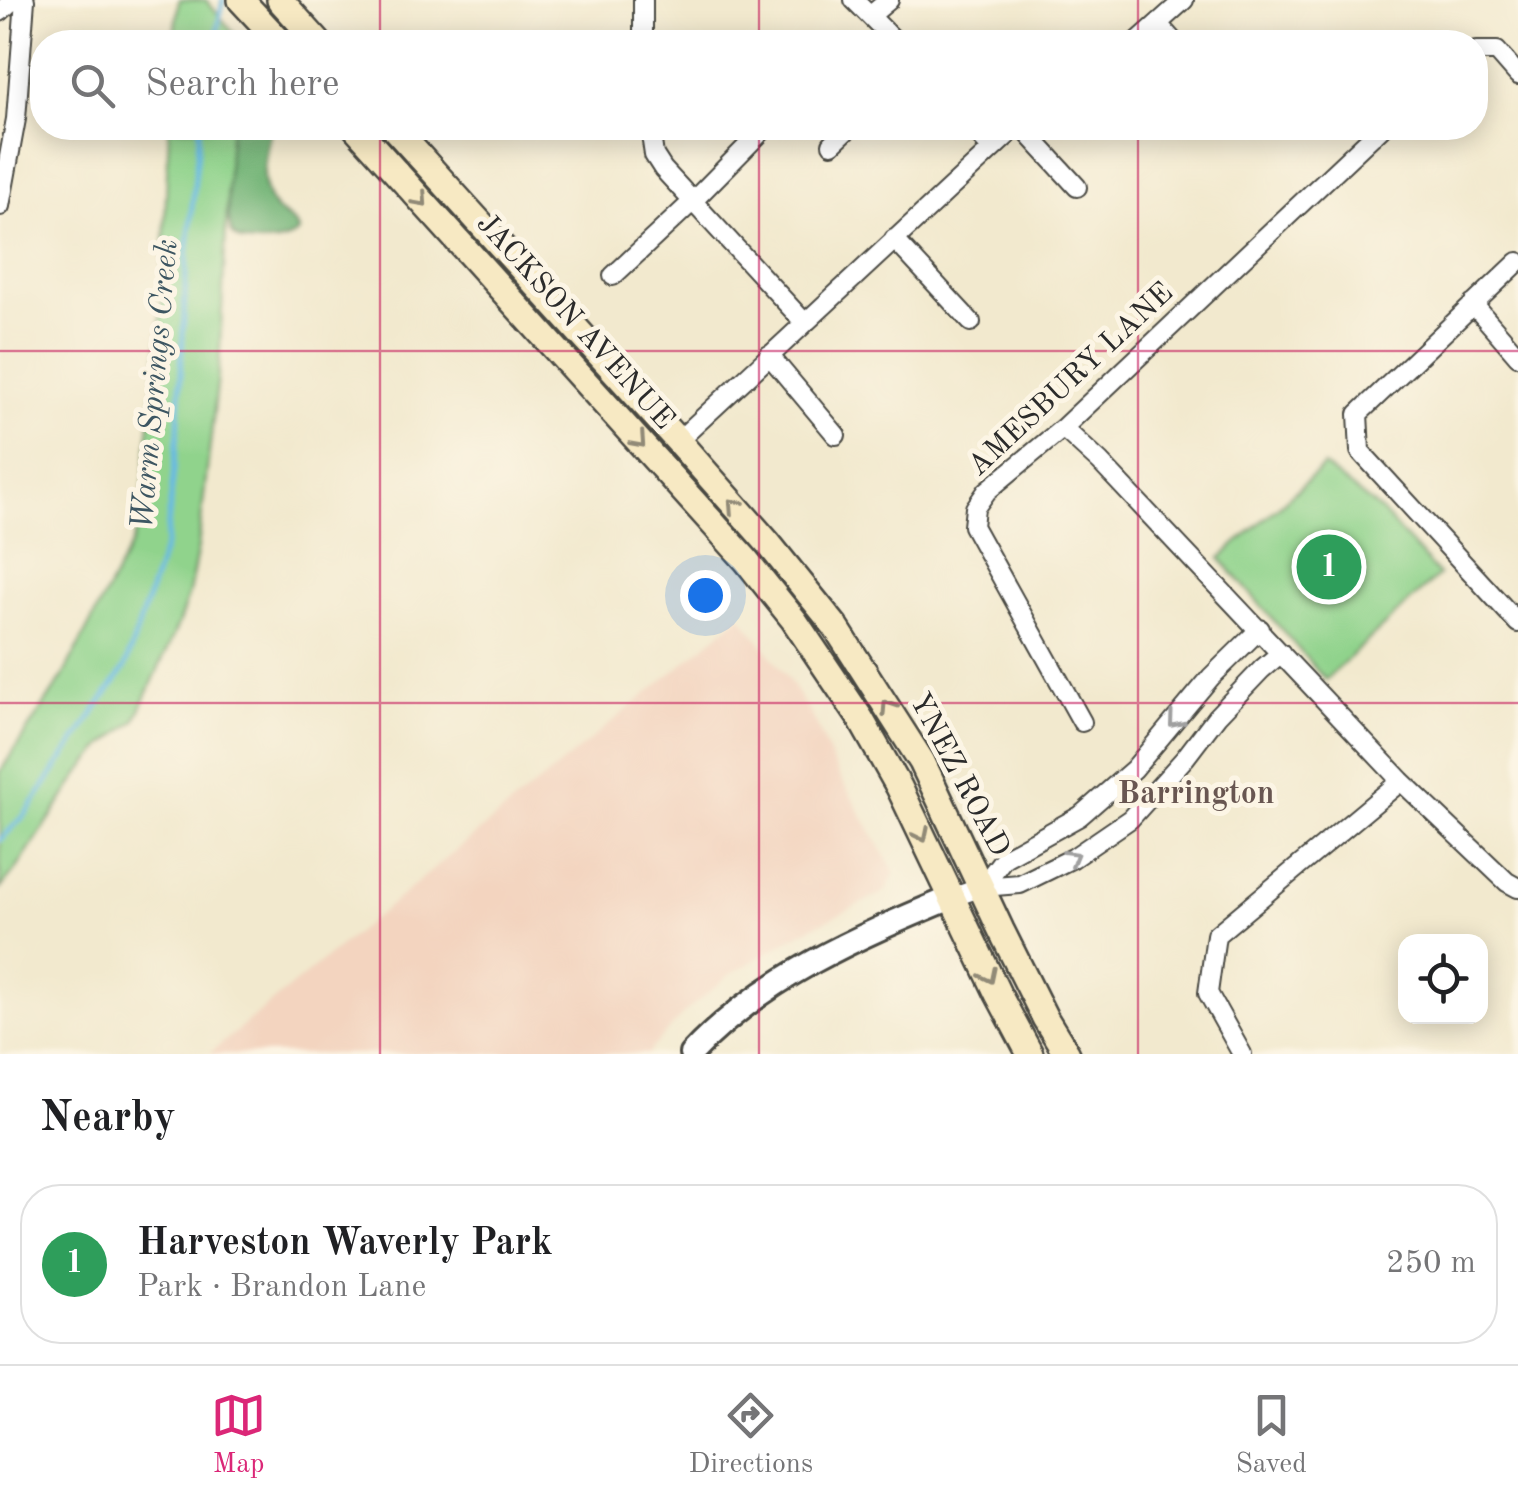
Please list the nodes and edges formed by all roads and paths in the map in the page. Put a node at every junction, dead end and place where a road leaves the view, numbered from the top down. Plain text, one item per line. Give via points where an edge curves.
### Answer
1 (12, 0) edge
2 (25, 0) edge
3 (241, 0) edge
4 (280, 0) edge
5 (643, 0) edge
6 (854, 0) edge
7 (889, 0) edge
8 (1167, 9) edge
9 (0, 12) edge
10 (872, 15) junction
11 (268, 30) edge
12 (308, 30) edge
13 (643, 30) edge
14 (885, 30) edge
15 (1148, 30) edge
16 (1488, 51) edge
17 (1518, 75) edge
18 (367, 140) edge
19 (405, 140) edge
20 (652, 140) edge
21 (752, 140) edge
22 (836, 140) edge
23 (984, 140) edge
24 (1002, 140) edge
25 (1034, 140) edge
26 (1368, 140) edge
27 (832, 144) dead end
28 (992, 149) junction
29 (1076, 187) dead end
30 (692, 202) junction
31 (0, 206) edge
32 (894, 239) junction
33 (1518, 262) edge
34 (613, 276) dead end
35 (1473, 304) junction
36 (804, 322) junction
37 (972, 322) dead end
38 (576, 329) junction
39 (555, 348) junction
40 (769, 356) junction
41 (1518, 356) edge
42 (1064, 428) junction
43 (836, 434) dead end
44 (678, 441) junction
45 (768, 543) joint
46 (746, 560) joint
47 (1518, 624) edge
48 (1260, 629) junction
49 (1281, 652) junction
50 (1082, 722) dead end
51 (1401, 781) junction
52 (982, 887) junction
53 (1518, 888) edge
54 (951, 898) junction
55 (691, 1054) edge
56 (1030, 1054) edge
57 (1067, 1054) edge
58 (1242, 1054) edge

1 - 9 street
2 - 31 street via 16,119
3 - 11 main road
4 - 12 main road
5 - 13 street
6 - 10 street
7 - 10 street
8 - 15 street
10 - 14 street
16 - 17 street via 1497,51
18 -> 39 main road, JACKSON AVENUE
19 - 38 main road, JACKSON AVENUE
20 - 30 street via 663,169
21 - 30 street
22 - 27 street
23 - 28 street
24 - 28 street
25 - 29 street
26 - 42 street, AMESBURY LANE
28 - 32 street
30 - 34 street
30 - 36 street
32 - 36 street
32 - 37 street
33 - 35 street
35 - 41 street
35 - 47 street via 1358,414 1360,452
36 - 40 street
38 - 39 main road
38 - 44 main road, JACKSON AVENUE
39 -> 46 main road, JACKSON AVENUE
40 - 43 street
40 - 44 street
42 - 48 street
42 - 50 street, AMESBURY LANE via 986,491 973,526
45 -> 44 main road, JACKSON AVENUE
52 -> 45 main road, YNEZ ROAD via 898,722
46 -> 54 main road, YNEZ ROAD via 860,718
48 - 49 street
48 -> 52 street via 1210,677 1134,770 1080,816 1004,858
49 - 51 street
52 -> 49 street via 1020,884 1130,819
51 - 53 street
51 - 58 street via 1216,935 1208,993
52 - 54 street
52 - 57 main road, YNEZ ROAD
54 - 55 street via 789,975
54 -> 56 main road, YNEZ ROAD

